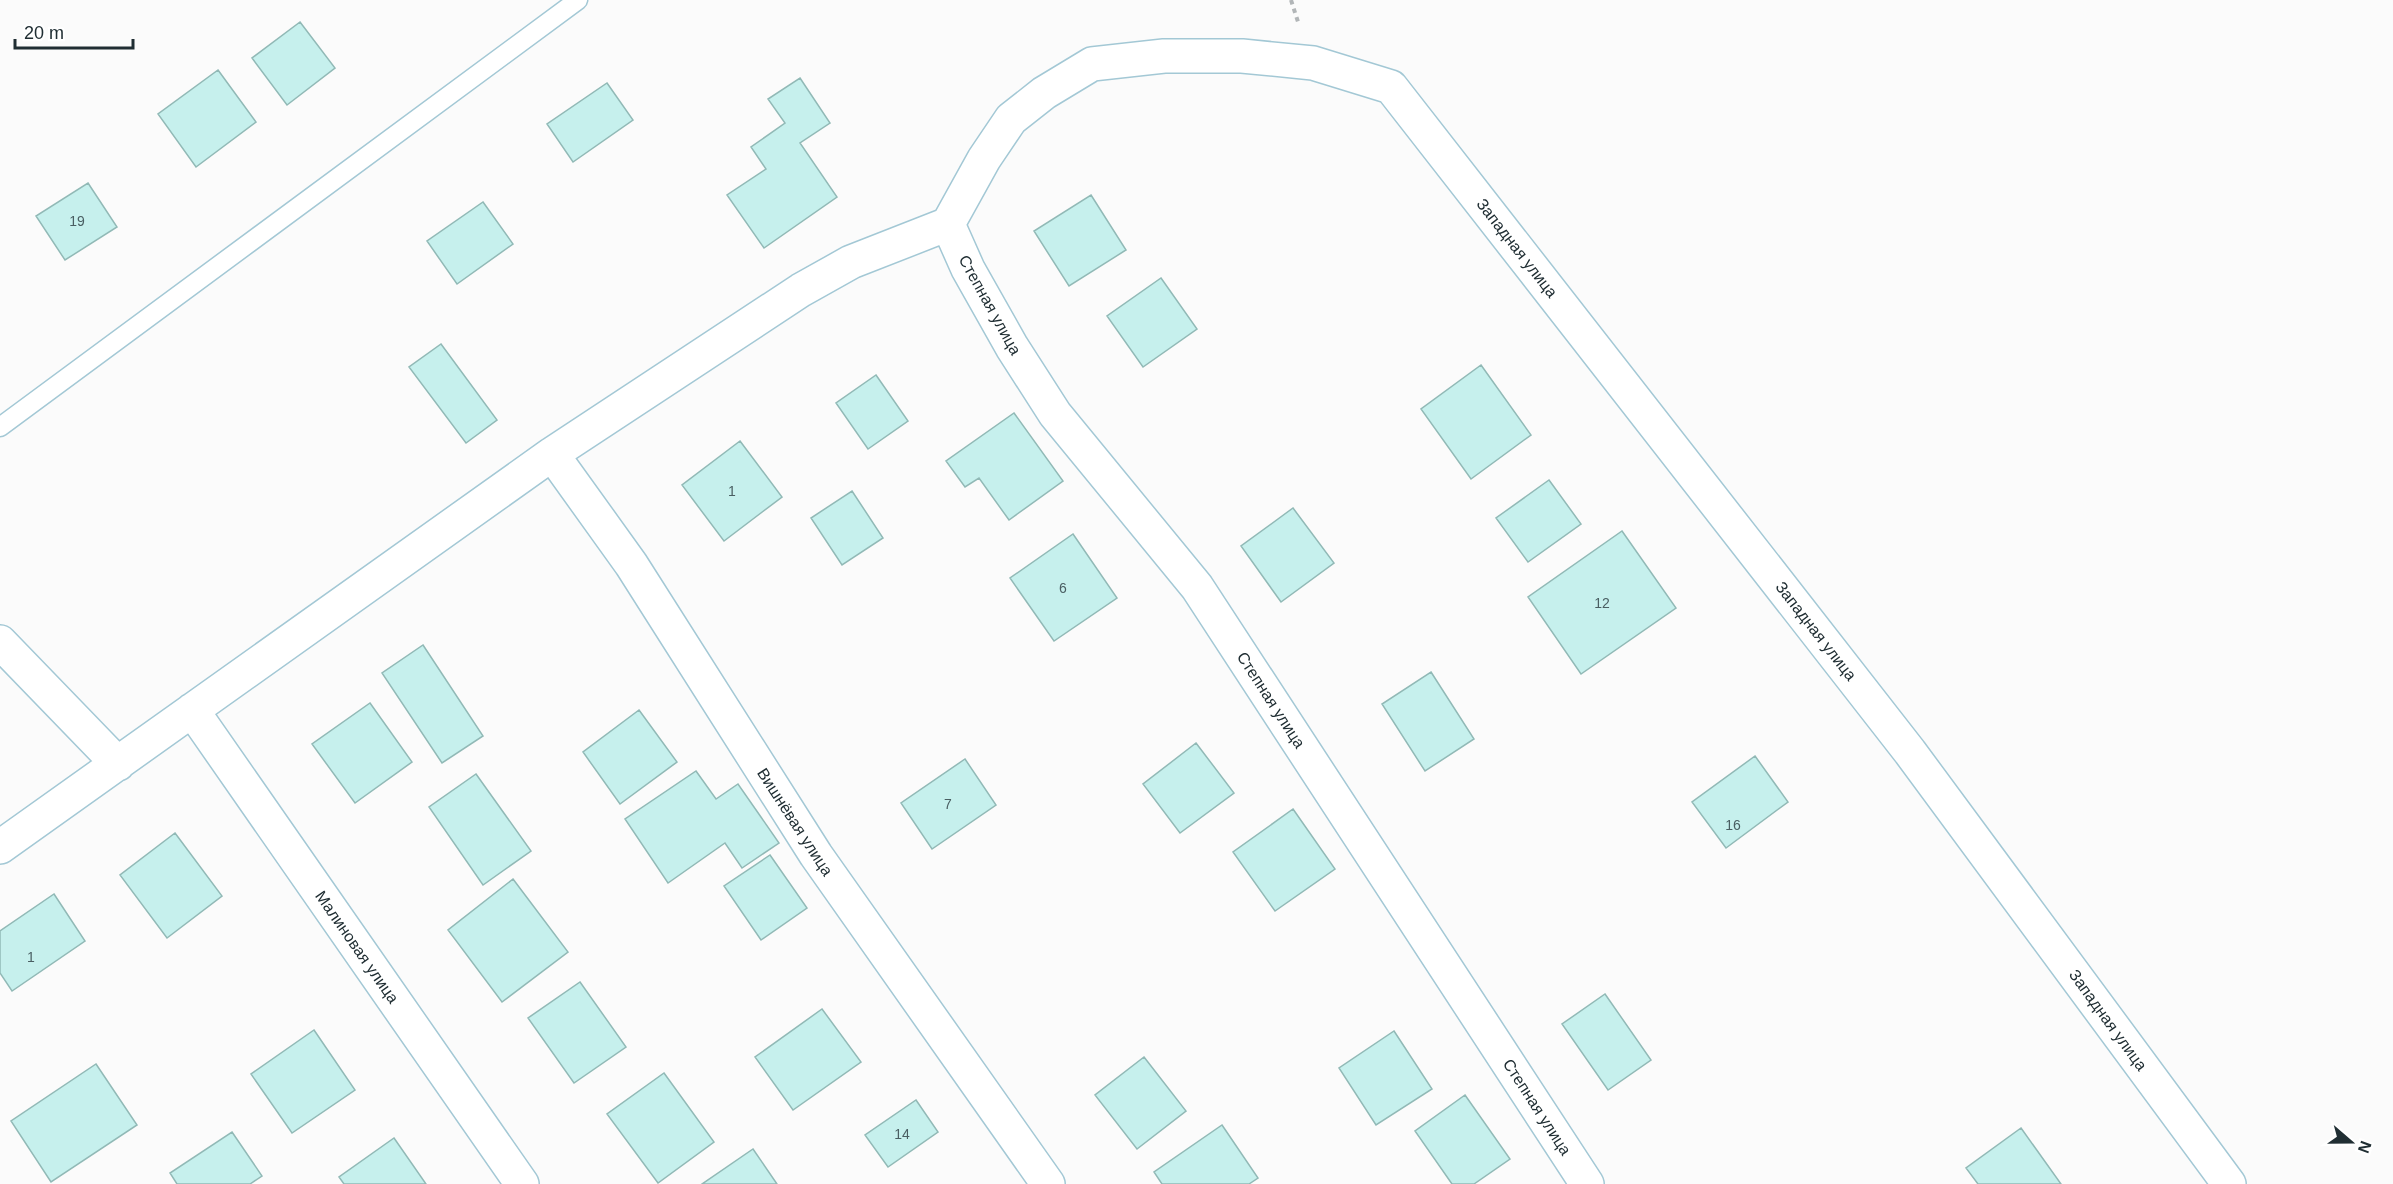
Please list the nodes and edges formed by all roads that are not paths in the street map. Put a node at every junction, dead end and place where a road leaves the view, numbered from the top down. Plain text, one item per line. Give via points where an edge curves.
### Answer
1 (578, 0) edge
2 (948, 224) junction
3 (0, 427) edge
4 (552, 454) junction
5 (0, 642) edge
6 (192, 710) junction
7 (118, 764) junction
8 (0, 847) edge
9 (522, 1184) edge
10 (1048, 1184) edge
11 (1587, 1184) edge
12 (2229, 1184) edge

1 - 3 lane
2 - 4 street via 851,262 801,290
2 - 11 street, Степная улица via 968,269 1055,414 1197,587
2 - 12 street, Западная улица via 1011,119 1092,64 1164,56 1242,56 1313,63 1391,87 1910,752
4 - 6 street
4 - 10 street, Вишнёвая улица via 631,564 816,855
5 - 7 street
6 - 7 street
6 - 9 street, Малиновая улица
7 - 8 street

